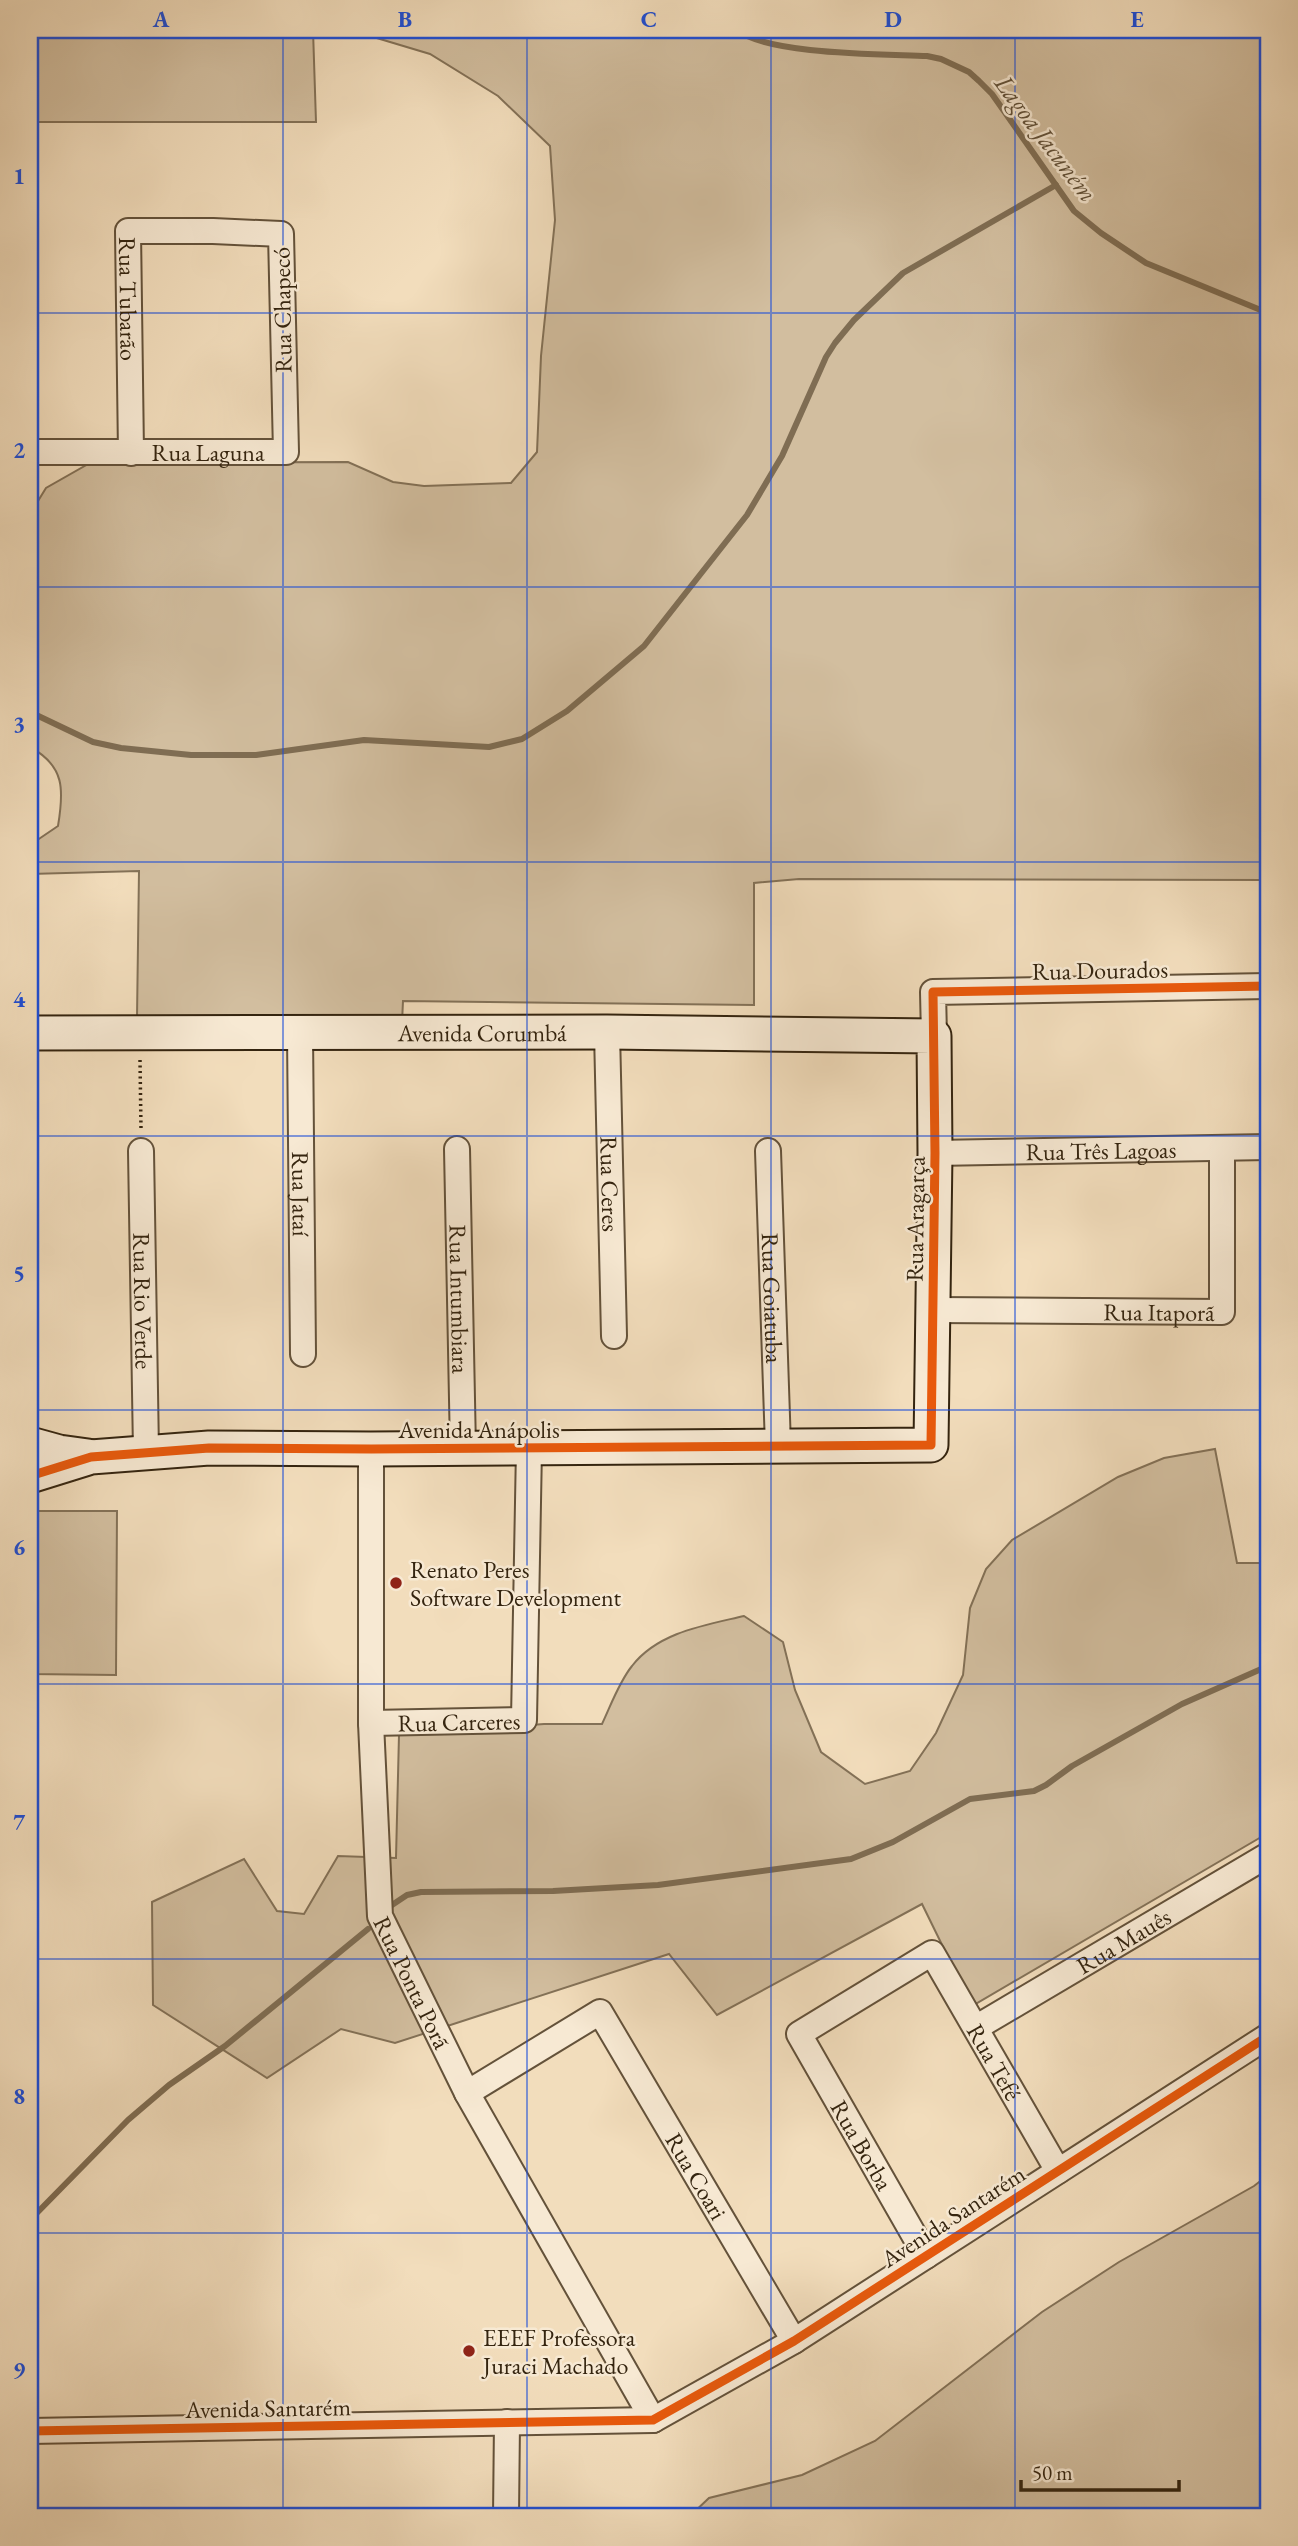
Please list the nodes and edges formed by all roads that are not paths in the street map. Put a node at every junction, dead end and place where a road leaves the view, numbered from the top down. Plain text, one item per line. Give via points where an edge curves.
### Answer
1 (213, 231) joint
2 (30, 452) edge
3 (286, 452) joint
4 (131, 453) junction
5 (1268, 986) edge
6 (933, 992) joint
7 (300, 1032) junction
8 (607, 1032) junction
9 (30, 1033) edge
10 (934, 1036) junction
11 (1268, 1147) edge
12 (457, 1149) dead end
13 (1222, 1150) junction
14 (141, 1151) road end
15 (768, 1151) dead end
16 (935, 1153) junction
17 (933, 1310) junction
18 (614, 1336) dead end
19 (303, 1354) dead end
20 (30, 1444) edge
21 (932, 1445) joint
22 (778, 1446) junction
23 (529, 1448) junction
24 (371, 1449) junction
25 (463, 1449) junction
26 (146, 1451) junction
27 (91, 1457) junction
28 (30, 1476) edge
29 (371, 1723) junction
30 (1268, 1855) edge
31 (977, 2027) junction
32 (799, 2034) joint
33 (1268, 2036) edge
34 (467, 2093) junction
35 (1058, 2171) junction
36 (926, 2256) junction
37 (794, 2341) junction
38 (653, 2420) junction
39 (507, 2422) junction
40 (30, 2431) edge
41 (506, 2516) edge

1 - 3 street, Rua Chapecó via 281,234
1 - 4 street, Rua Tubarão via 128,231
2 - 4 street, Rua Laguna
3 - 4 street, Rua Laguna
5 - 6 street, Rua Dourados
6 - 10 street, Rua Aragarça
7 - 8 street, Avenida Corumbá
7 - 9 street, Avenida Corumbá
7 - 19 street, Rua Jataí
8 - 10 street, Avenida Corumbá
8 - 18 street, Rua Ceres
10 - 16 street, Rua Aragarça
11 - 13 street, Rua Três Lagoas
12 - 25 street, Rua Intumbiara
13 - 16 street, Rua Três Lagoas
13 - 17 street, Rua Itaporã via 1222,1312
14 - 26 street, Rua Rio Verde
15 - 22 street, Rua Goiatuba
16 - 17 street, Rua Aragarça
17 - 21 street, Rua Aragarça
20 - 27 street, Avenida Anápolis
21 - 22 street, Avenida Anápolis
22 - 23 street, Avenida Anápolis
23 - 25 street, Avenida Anápolis
23 - 29 street, Rua Carceres via 524,1720
24 - 25 street, Avenida Anápolis
24 - 26 street, Avenida Anápolis
24 - 29 street, Rua Ponta Porã
26 - 27 street, Avenida Anápolis
27 - 28 street, Avenida Anápolis
29 - 34 street, Rua Ponta Porã via 380,1916
30 - 31 street, Rua Mauês
31 - 32 street, Rua Tefé via 932,1953
31 - 35 street, Rua Tefé
32 - 36 street, Rua Borba
33 - 35 street, Avenida Santarém
34 - 37 street, Rua Coari via 600,2012
34 - 38 street, Rua Ponta Porã
35 - 36 street, Avenida Santarém
36 - 37 street, Avenida Santarém
37 - 38 street, Avenida Santarém
38 - 39 street, Avenida Santarém
39 - 40 street, Avenida Santarém
39 - 41 street

